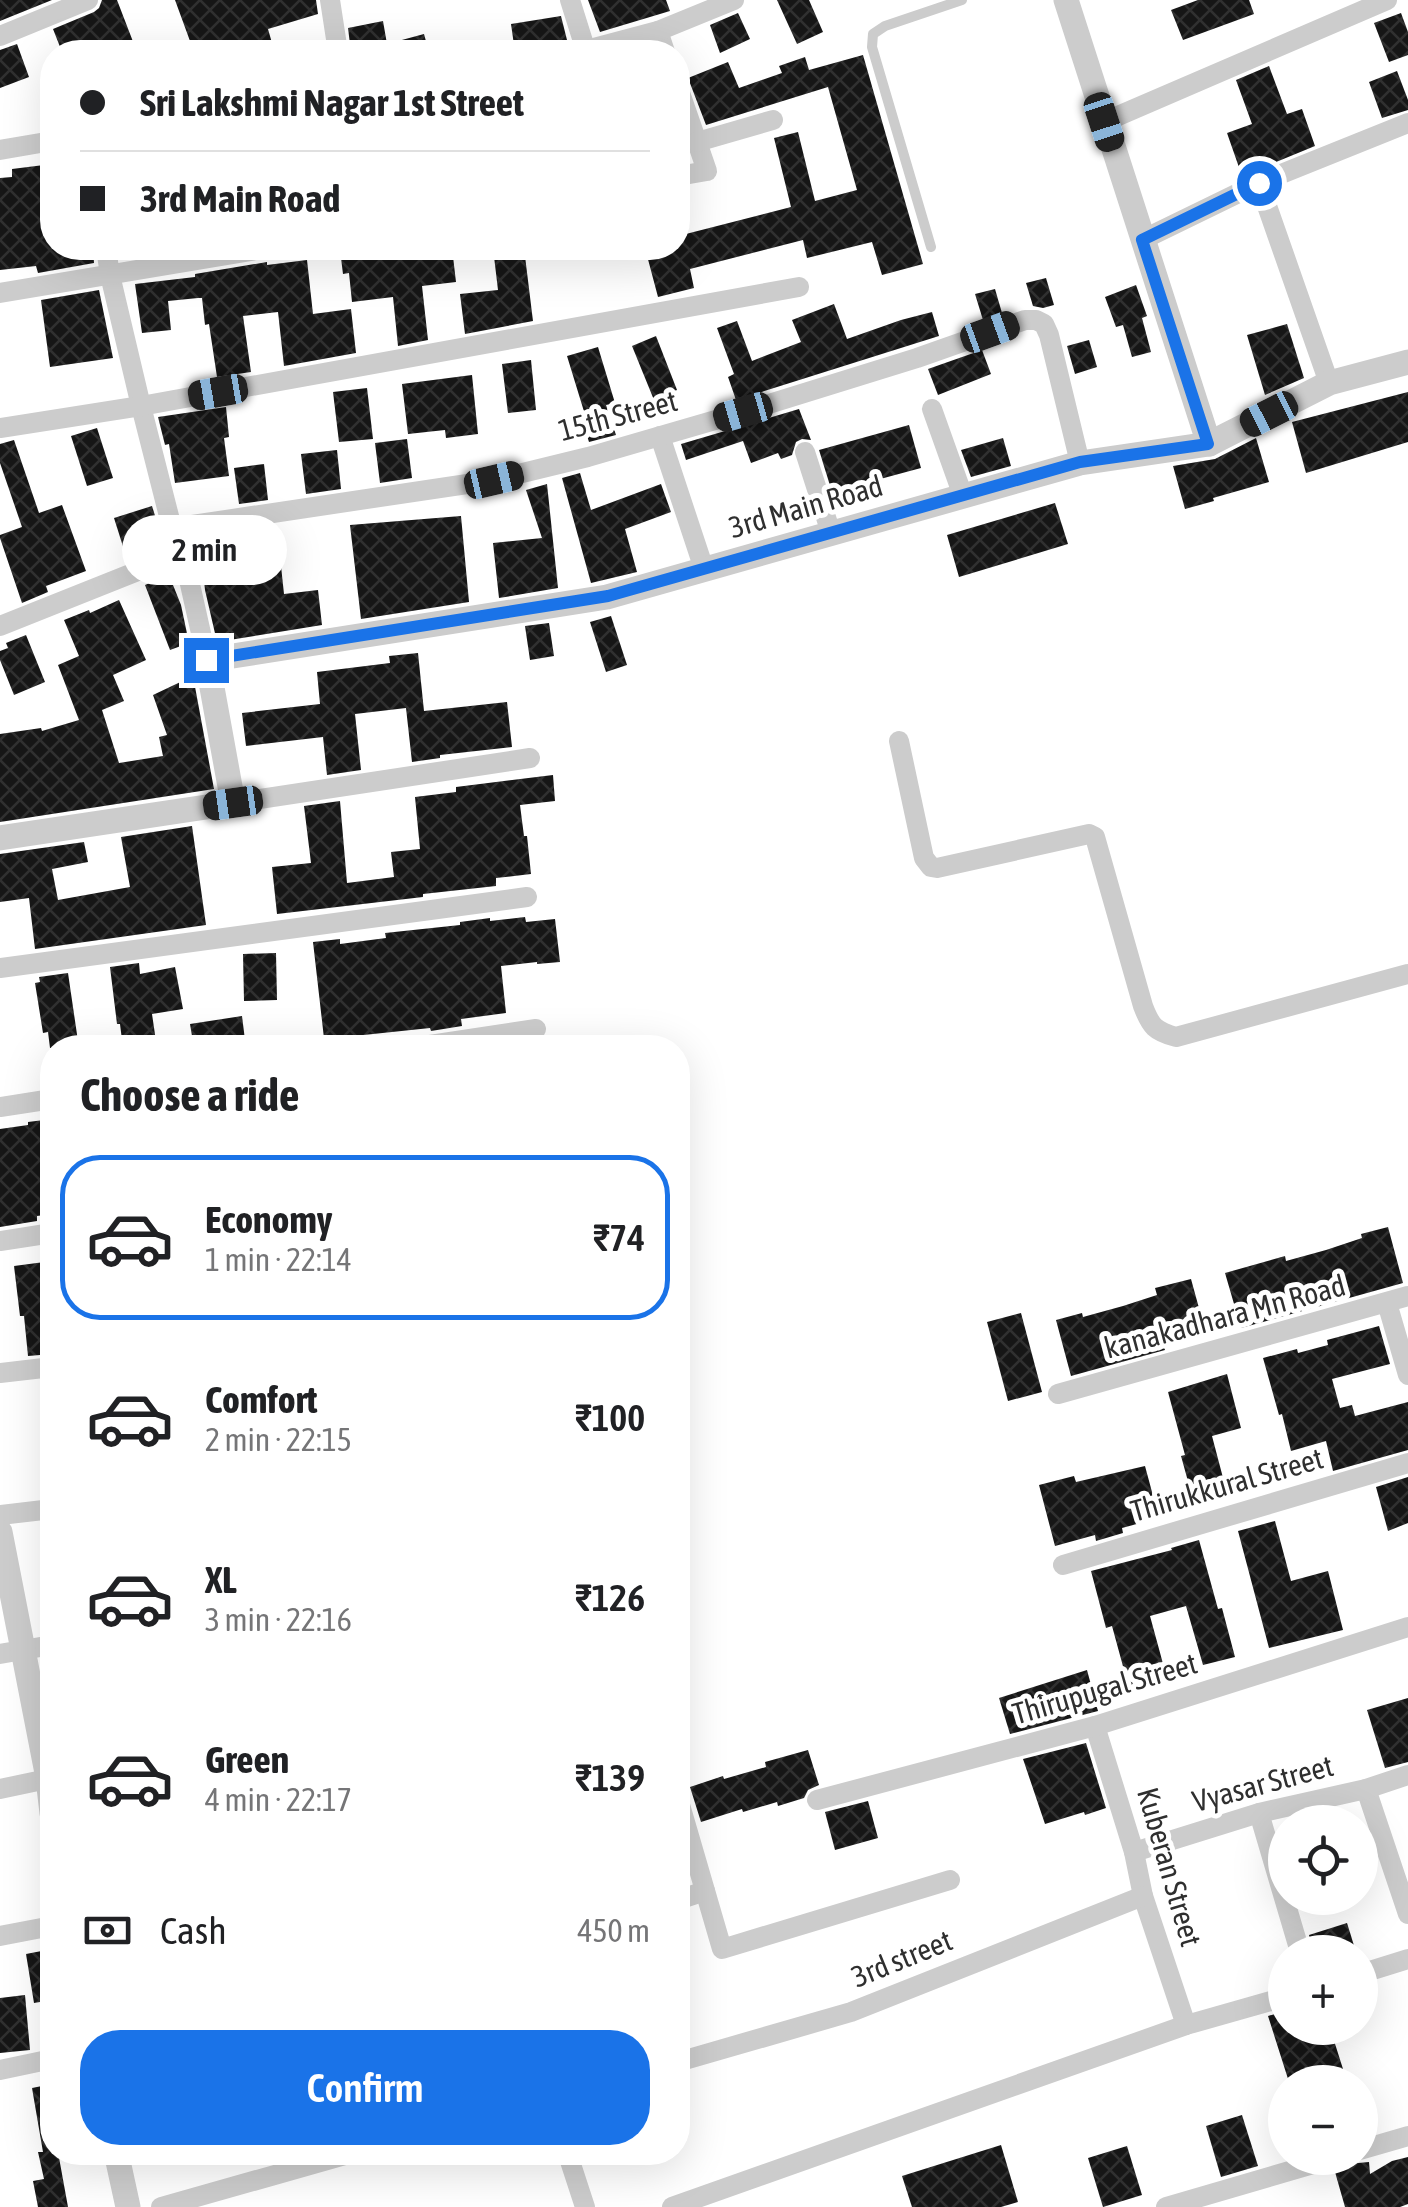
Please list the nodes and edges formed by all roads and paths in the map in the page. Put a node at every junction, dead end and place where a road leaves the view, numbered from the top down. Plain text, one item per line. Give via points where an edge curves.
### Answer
1 (88, 0) edge
2 (330, 0) edge
3 (570, 0) edge
4 (734, 0) edge
5 (962, 0) edge
6 (1066, 0) edge
7 (1388, 0) edge
8 (658, 32) junction
9 (0, 36) edge
10 (336, 40) edge
11 (583, 40) edge
12 (628, 40) edge
13 (661, 40) edge
14 (773, 120) dead end
15 (690, 122) edge
16 (1104, 122) junction
17 (1408, 123) edge
18 (40, 142) edge
19 (697, 142) junction
20 (0, 150) edge
21 (690, 174) edge
22 (1259, 183) junction
23 (1142, 240) junction
24 (930, 247) dead end
25 (108, 260) edge
26 (198, 260) edge
27 (110, 275) junction
28 (799, 287) dead end
29 (0, 293) edge
30 (1408, 362) edge
31 (1329, 383) junction
32 (141, 406) junction
33 (932, 409) dead end
34 (0, 428) edge
35 (660, 436) junction
36 (1208, 444) junction
37 (805, 452) dead end
38 (1080, 462) junction
39 (963, 496) junction
40 (172, 528) junction
41 (831, 533) junction
42 (183, 554) junction
43 (704, 570) junction
44 (0, 626) edge
45 (206, 660) junction
46 (899, 741) dead end
47 (530, 758) dead end
48 (233, 803) junction
49 (0, 838) edge
50 (527, 897) dead end
51 (0, 968) edge
52 (1408, 974) edge
53 (536, 1030) dead end
54 (501, 1035) edge
55 (40, 1101) edge
56 (0, 1107) edge
57 (40, 1235) edge
58 (0, 1241) edge
59 (1408, 1296) edge
60 (1387, 1303) junction
61 (40, 1369) edge
62 (0, 1374) edge
63 (1408, 1375) edge
64 (1058, 1394) dead end
65 (1408, 1463) edge
66 (40, 1510) edge
67 (0, 1516) edge
68 (0, 1532) edge
69 (1062, 1565) dead end
70 (1408, 1627) edge
71 (40, 1647) edge
72 (11, 1652) edge
73 (1095, 1726) junction
74 (40, 1746) edge
75 (1408, 1776) edge
76 (40, 1780) edge
77 (1366, 1788) junction
78 (0, 1789) edge
79 (817, 1800) dead end
80 (1259, 1813) junction
81 (690, 1839) edge
82 (1134, 1852) junction
83 (950, 1880) dead end
84 (705, 1891) junction
85 (690, 1896) edge
86 (1144, 1896) junction
87 (1408, 1914) edge
88 (40, 1928) edge
89 (1295, 1935) edge
90 (0, 1936) edge
91 (1408, 1959) edge
92 (1378, 1968) edge
93 (1268, 2001) edge
94 (1186, 2025) junction
95 (690, 2059) edge
96 (40, 2062) edge
97 (0, 2070) edge
98 (1408, 2136) edge
99 (1378, 2145) edge
100 (119, 2165) edge
101 (310, 2165) edge
102 (571, 2165) edge
103 (1276, 2175) edge
104 (128, 2207) edge
105 (161, 2207) edge
106 (585, 2207) edge
107 (672, 2207) edge
108 (1166, 2207) edge

1 - 9 street
2 - 10 street
3 - 11 street
4 - 8 street
5 - 24 lane via 873,34
6 - 16 street
7 - 16 street
8 - 12 street
8 - 13 street
14 - 19 street
15 - 19 street
16 - 23 street
17 - 22 street
18 - 20 street
19 - 21 street via 707,171
22 - 23 street
22 - 31 street
23 - 36 street
25 - 27 street
26 - 27 street
27 - 29 street
27 - 32 street
28 - 32 street
30 - 31 street, 3rd Main Road
31 - 36 street, 3rd Main Road
32 - 34 street
32 - 40 street
33 - 39 street
35 - 38 street, 15th Street via 1036,320 1049,335
35 - 40 street, 15th Street via 494,480
35 - 43 street
36 - 38 street, 3rd Main Road
37 - 41 street
38 - 39 street, 3rd Main Road
39 - 41 street, 3rd Main Road
40 - 42 street
41 - 43 street, 3rd Main Road
42 - 44 street
42 - 45 street
43 - 45 street, 3rd Main Road via 608,596
45 - 48 street
46 - 52 street via 931,867 1095,837 1143,1006 1156,1030 1176,1037
47 - 48 street
48 - 49 street
50 - 51 street
53 - 54 street
55 - 56 street
57 - 58 street
59 - 60 street, kanakadhara Mn Road
60 - 63 street
60 - 64 street, kanakadhara Mn Road
61 - 62 street
65 - 69 street, Thirukkural Street
66 - 67 street
68 - 72 street
70 - 73 street, Thirupugal Street
71 - 72 street
72 - 74 street
73 - 79 street, Thirupugal Street
73 - 82 street, Kuberan Street
75 - 77 street, Vyasar Street
76 - 78 street
77 - 80 street, Vyasar Street
77 - 87 street
80 - 82 street, Vyasar Street
80 - 89 street
81 - 84 street
82 - 86 street, Kuberan Street
83 - 84 street via 722,1949
84 - 85 street
86 - 94 street, Kuberan Street
86 - 95 street, 3rd street via 851,2012
88 - 90 street
91 - 92 street
93 - 94 street
94 - 107 street
96 - 97 street
98 - 99 street
100 - 104 street
101 - 105 street
102 - 106 street
103 - 108 street

